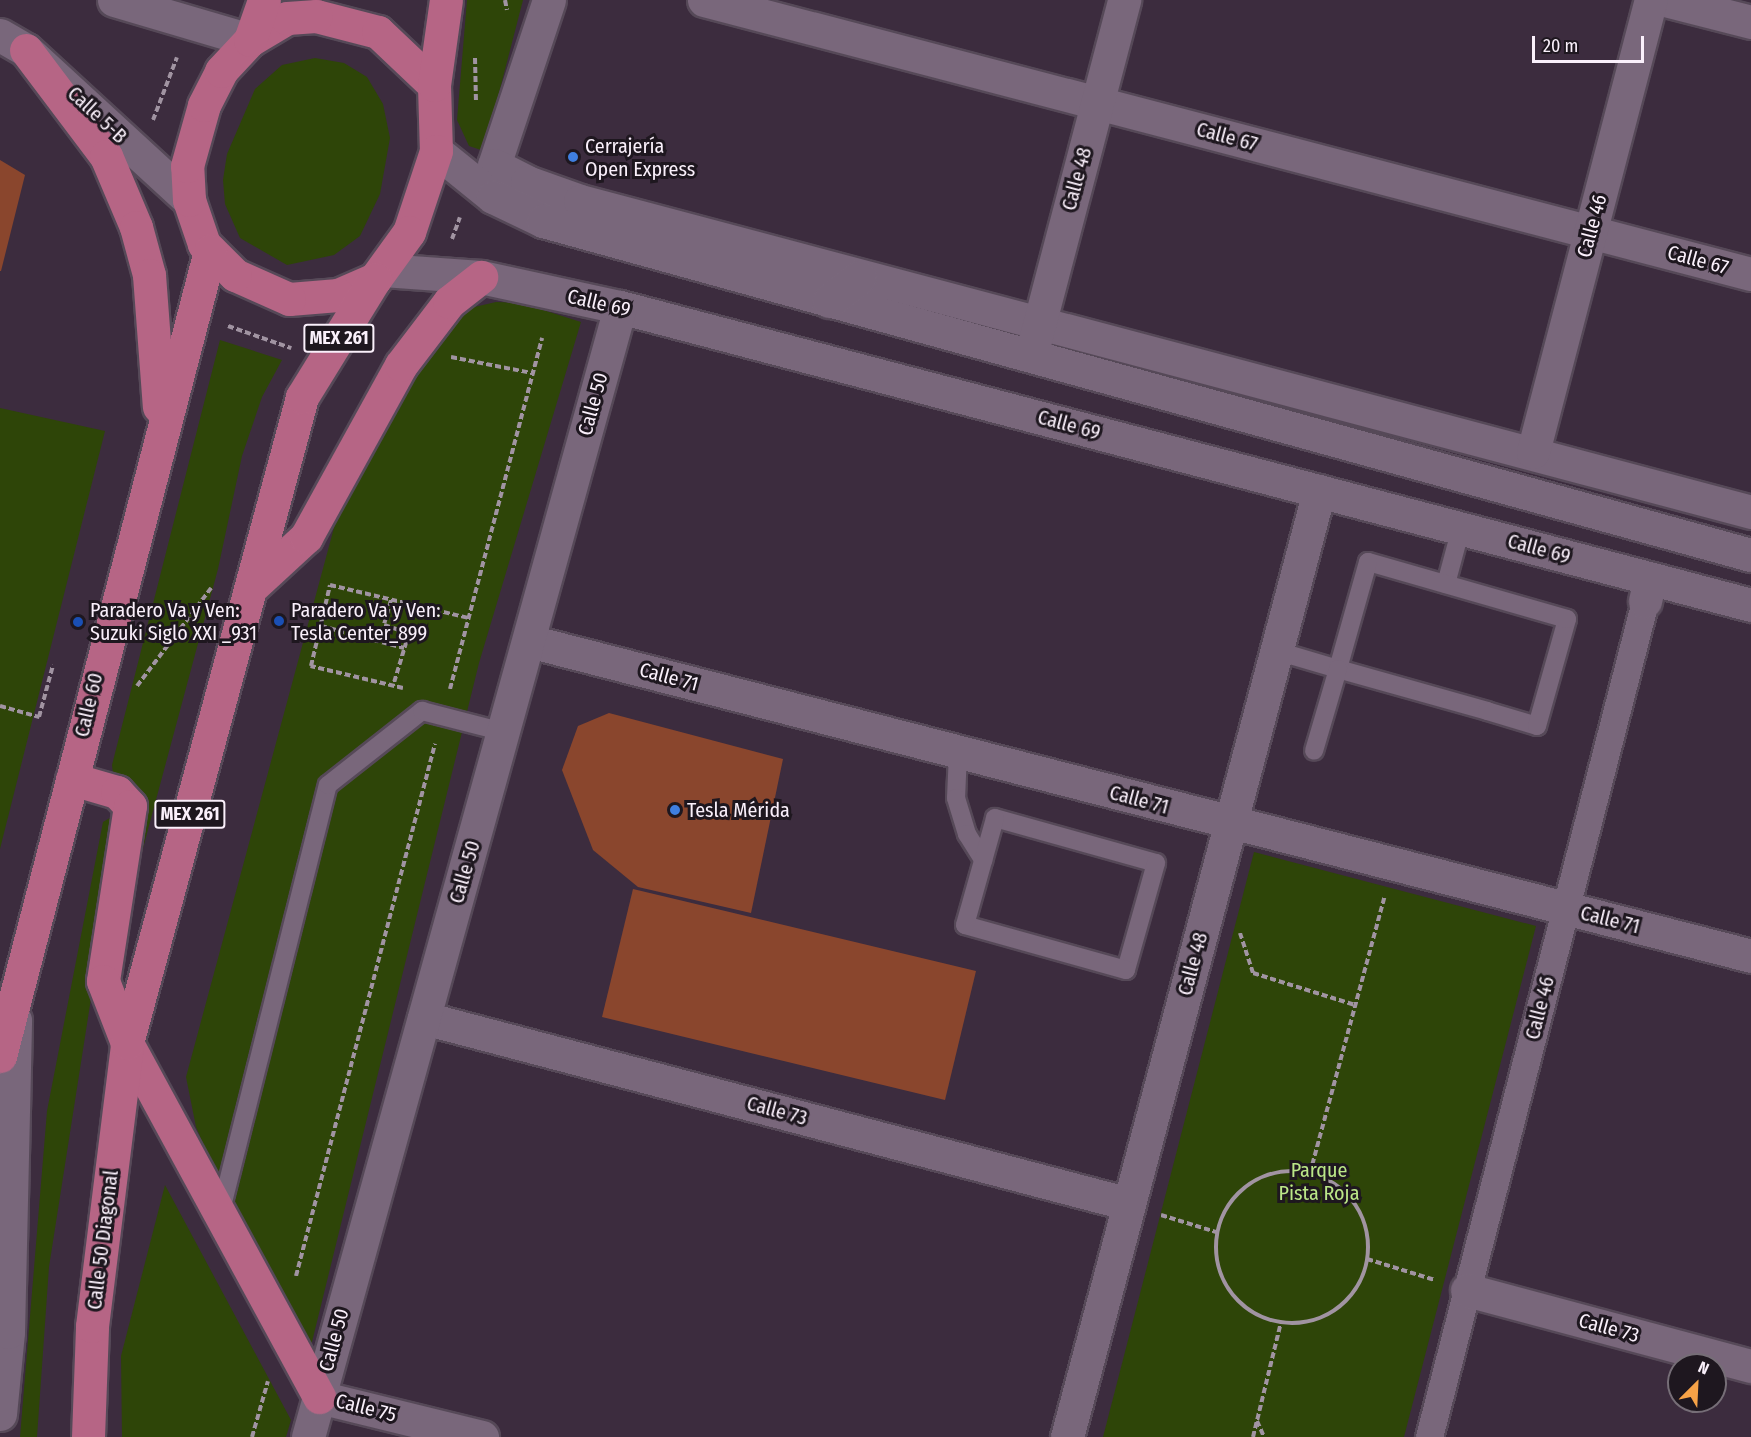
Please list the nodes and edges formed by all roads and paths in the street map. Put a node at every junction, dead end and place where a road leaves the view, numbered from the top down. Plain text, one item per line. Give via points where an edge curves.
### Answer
1 (114, 0) edge
2 (264, 0) edge
3 (549, 0) edge
4 (704, 0) edge
5 (1124, 0) edge
6 (1651, 0) edge
7 (1665, 0) edge
8 (443, 14) edge
9 (1751, 22) edge
10 (250, 40) junction
11 (13, 42) edge
12 (183, 45) dead end
13 (469, 53) dead end
14 (434, 85) junction
15 (1097, 103) junction
16 (475, 105) dead end
17 (151, 127) dead end
18 (436, 151) junction
19 (189, 200) junction
20 (461, 214) dead end
21 (1590, 232) junction
22 (449, 248) dead end
23 (210, 251) junction
24 (1751, 274) edge
25 (379, 275) junction
26 (860, 276) junction
27 (481, 277) junction
28 (828, 301) junction
29 (620, 307) junction
30 (1039, 324) junction
31 (227, 326) dead end
32 (542, 338) dead end
33 (291, 348) dead end
34 (443, 356) dead end
35 (1030, 357) junction
36 (532, 373) junction
37 (160, 427) junction
38 (1533, 452) junction
39 (1319, 491) junction
40 (1751, 512) edge
41 (1461, 528) junction
42 (1751, 555) edge
43 (1446, 584) junction
44 (214, 585) dead end
45 (254, 585) junction
46 (1648, 590) junction
47 (392, 600) junction
48 (1751, 606) edge
49 (468, 618) junction
50 (321, 626) junction
51 (529, 641) junction
52 (404, 648) junction
53 (1277, 651) junction
54 (53, 665) dead end
55 (1338, 669) junction
56 (137, 686) dead end
57 (393, 686) junction
58 (415, 691) dead end
59 (447, 699) dead end
60 (0, 706) edge
61 (504, 732) junction
62 (438, 734) dead end
63 (1314, 752) dead end
64 (958, 753) junction
65 (72, 779) junction
66 (1231, 824) junction
67 (984, 860) junction
68 (1393, 866) junction
69 (1565, 909) junction
70 (1237, 923) dead end
71 (1751, 956) edge
72 (15, 1000) junction
73 (1355, 1005) junction
74 (424, 1018) junction
75 (127, 1043) junction
76 (0, 1056) edge
77 (1310, 1173) junction
78 (1129, 1204) junction
79 (220, 1215) junction
80 (1216, 1232) junction
81 (1367, 1259) junction
82 (292, 1290) dead end
83 (1467, 1290) junction
84 (1281, 1322) junction
85 (1751, 1365) edge
86 (271, 1369) dead end
87 (319, 1397) junction
88 (0, 1414) edge
89 (1257, 1420) junction
90 (88, 1437) edge
91 (252, 1437) edge
92 (308, 1437) edge
93 (482, 1437) edge
94 (1067, 1437) edge
95 (1253, 1437) edge
96 (1264, 1437) edge
97 (1429, 1437) edge

1 - 10 street
2 - 10 main road
3 - 26 street via 494,165 580,201
4 - 15 street, Calle 67
5 - 15 street, Calle 48
6 - 21 street, Calle 46
7 - 9 street
8 - 14 main road
10 - 14 main road via 287,18 349,20 378,32
10 - 19 main road via 221,71 204,105 187,166
11 - 19 street, Calle 5-B
11 - 37 main road via 106,156 136,227 148,275
12 - 17 path
13 - 16 path via 477,60
14 - 18 main road
15 - 21 street, Calle 67
15 - 30 street, Calle 48
18 - 25 main road via 409,232
18 - 28 street via 494,197 543,221
19 - 23 main road
20 - 22 path
21 - 24 street, Calle 67
21 - 38 street, Calle 46
23 - 25 main road via 234,275 289,298 338,295
23 - 37 main road, Calle 60
25 - 27 street, Calle 69
25 - 45 main road, MEX 261 via 302,396
26 - 28 street
26 - 30 street
27 - 29 street, Calle 69
27 - 45 main road via 449,303 401,365 306,537
28 - 35 street
29 - 39 street, Calle 69
29 - 51 street, Calle 50
30 - 35 street, Calle 48
30 - 38 street
31 - 33 path
32 - 36 path
34 - 36 path
35 - 42 street
36 - 49 path
37 - 65 main road, Calle 60
38 - 40 street
39 - 41 street, Calle 69
39 - 53 street, Calle 48
41 - 43 lane
41 - 46 street, Calle 69
43 - 55 lane via 1368,562
43 - 55 lane via 1567,619 1537,726
44 - 56 path
45 - 75 main road, MEX 261
46 - 48 street, Calle 69
46 - 69 street, Calle 46
47 - 49 path
47 - 50 path via 330,585
47 - 52 path via 384,626 409,633
49 - 59 path
50 - 52 path
50 - 57 path via 311,666
51 - 61 street, Calle 50
51 - 64 street, Calle 71
52 - 57 path
53 - 55 lane
53 - 66 street, Calle 48
54 - 60 path via 39,717
55 - 63 lane
57 - 58 path
61 - 74 street, Calle 50
61 - 79 lane via 422,711 328,785
62 - 82 path
64 - 66 street, Calle 71
64 - 67 lane via 956,798 966,834
65 - 72 main road, Calle 60
65 - 75 main road via 117,792 130,806 103,981
66 - 68 street, Calle 71
66 - 78 street, Calle 48
67 - 67 lane via 995,818 1156,863 1126,970 965,925
68 - 69 street, Calle 71
68 - 73 path
69 - 71 street, Calle 71
69 - 83 street, Calle 46
70 - 73 path via 1253,973
72 - 76 main road, Calle 60
72 - 88 street via 8,1332
73 - 77 path
74 - 78 street, Calle 73
74 - 87 street, Calle 50
75 - 79 main road
75 - 90 main road, Calle 50 Diagonal / MEX 261 via 92,1326
77 - 80 path via 1286,1170 1240,1189
77 - 81 path via 1353,1200 1365,1223
78 - 80 path
78 - 94 street, Calle 48
79 - 87 main road
80 - 84 path via 1215,1256 1237,1300
81 - 83 path
81 - 84 path via 1351,1296 1331,1312 1307,1322
83 - 85 street, Calle 73
83 - 97 street, Calle 46
84 - 89 path
86 - 91 path
87 - 92 street, Calle 50
87 - 93 street, Calle 75
89 - 95 path
89 - 96 path

